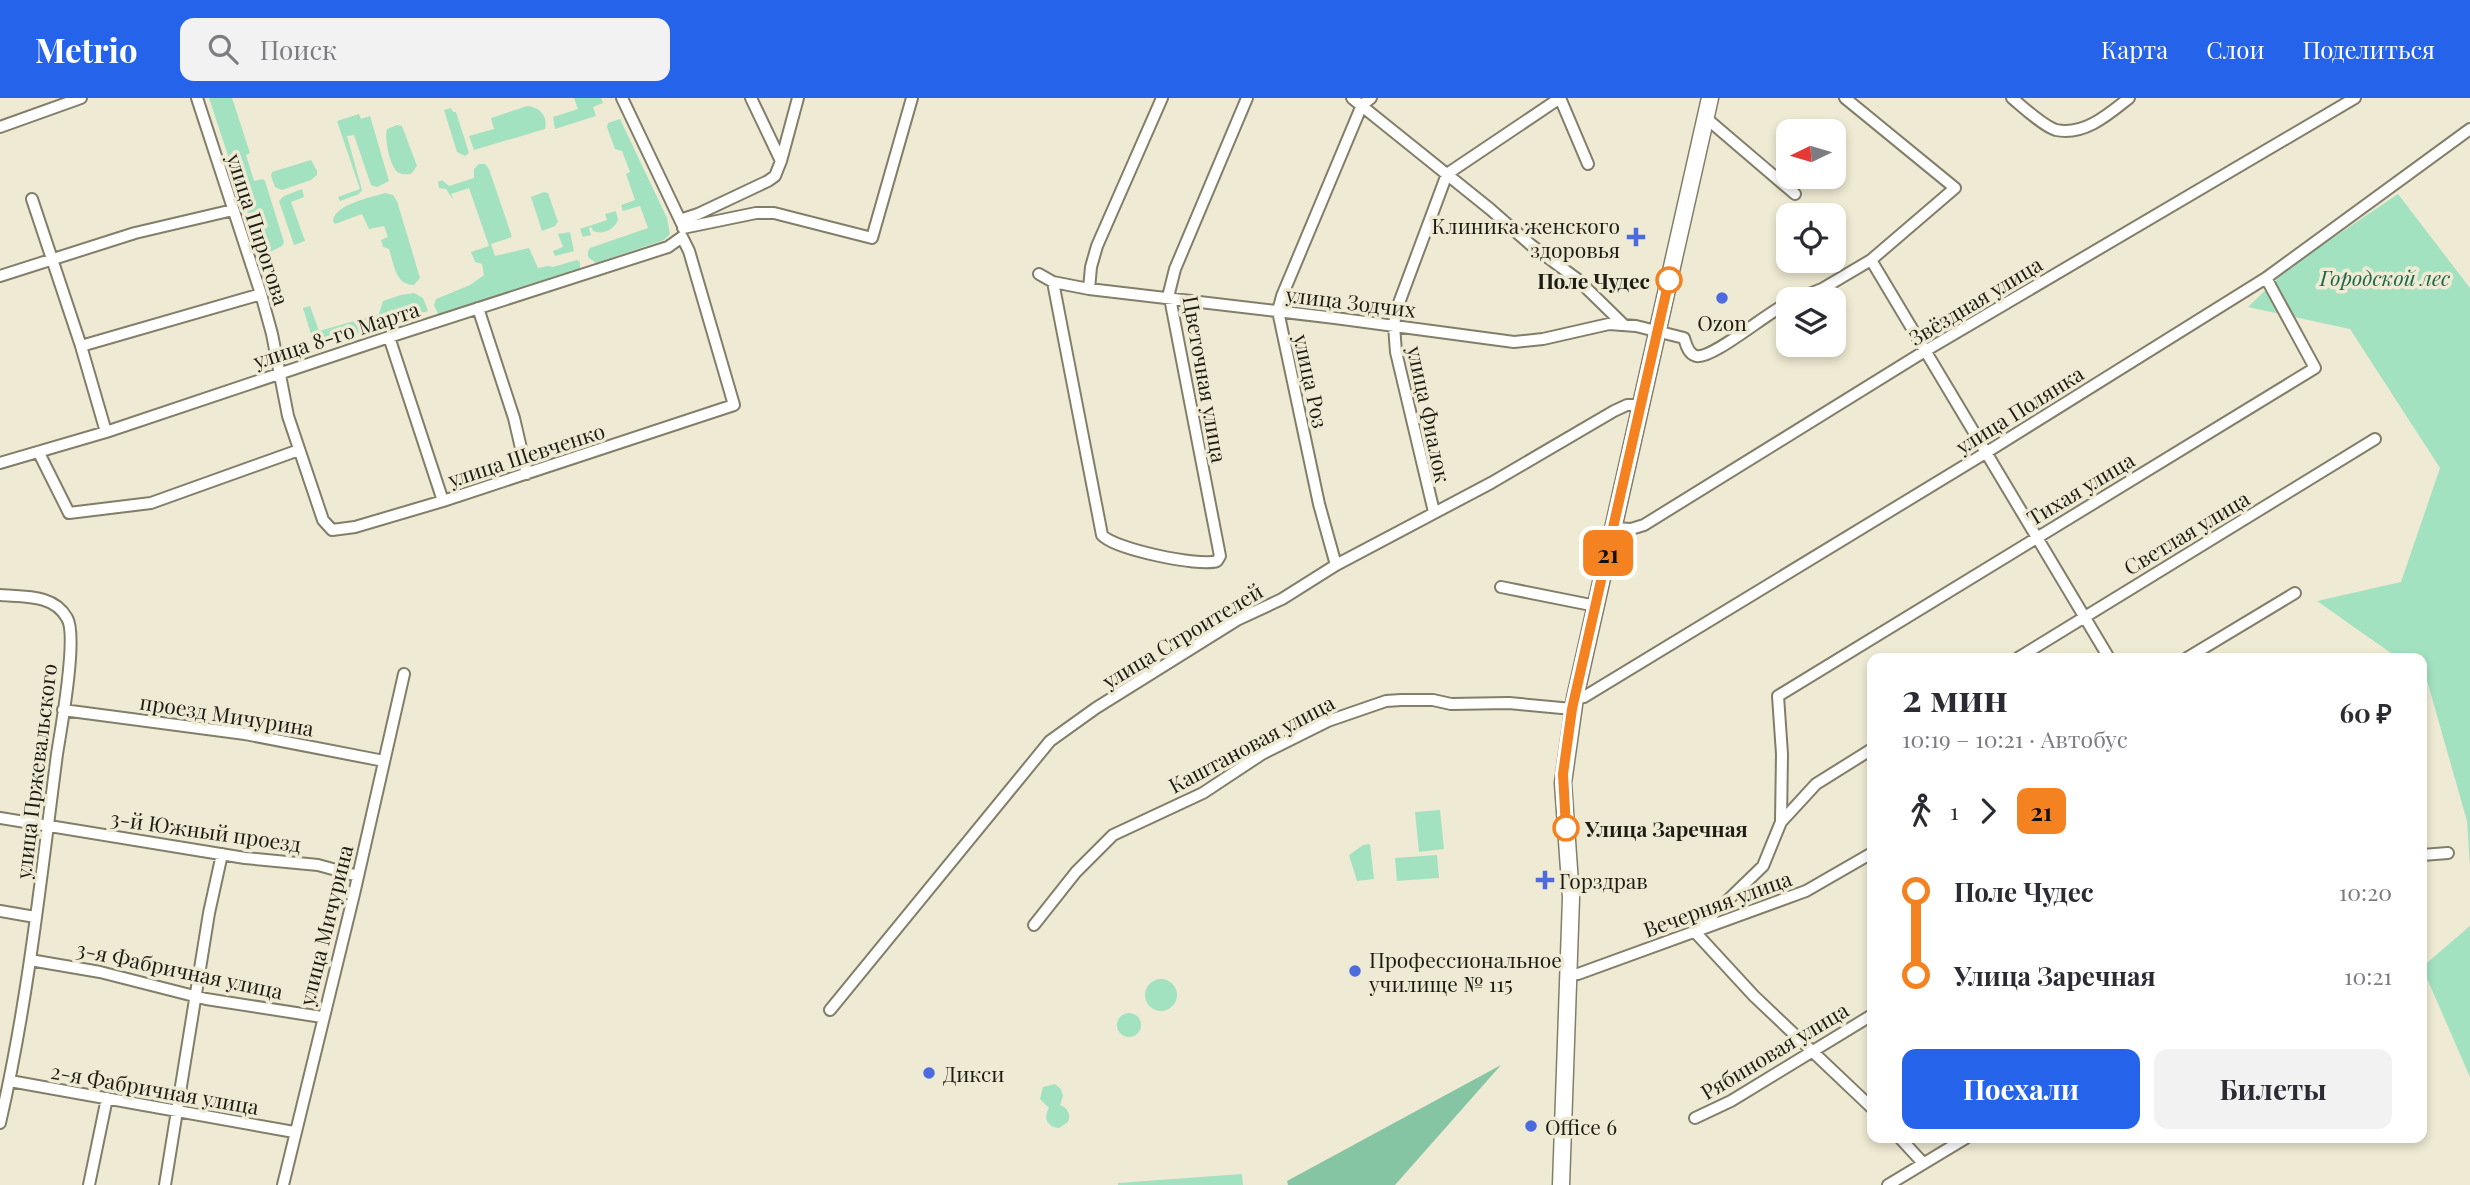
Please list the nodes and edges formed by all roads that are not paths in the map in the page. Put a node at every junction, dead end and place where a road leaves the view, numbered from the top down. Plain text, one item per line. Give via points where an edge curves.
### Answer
1 (81, 98) edge
2 (197, 98) edge
3 (622, 98) edge
4 (751, 98) edge
5 (799, 98) edge
6 (912, 98) edge
7 (1162, 98) edge
8 (1247, 98) edge
9 (1352, 98) edge
10 (1560, 98) edge
11 (1710, 98) edge
12 (1845, 98) edge
13 (2012, 98) edge
14 (2129, 98) edge
15 (2355, 98) edge
16 (1367, 101) edge
17 (1706, 118) junction
18 (0, 127) edge
19 (2470, 129) edge
20 (780, 161) junction
21 (1588, 164) dead end
22 (1447, 174) junction
23 (1795, 194) dead end
24 (32, 200) dead end
25 (233, 210) junction
26 (681, 228) junction
27 (52, 259) junction
28 (1871, 260) junction
29 (1039, 274) dead end
30 (0, 276) edge
31 (2266, 278) junction
32 (1053, 282) junction
33 (1825, 287) edge
34 (1089, 289) junction
35 (261, 294) junction
36 (1169, 299) junction
37 (478, 308) junction
38 (1278, 311) junction
39 (1776, 311) edge
40 (1624, 325) junction
41 (1394, 326) junction
42 (1658, 331) junction
43 (389, 337) junction
44 (81, 346) junction
45 (1925, 351) junction
46 (278, 374) junction
47 (1642, 405) junction
48 (106, 432) junction
49 (2375, 439) dead end
50 (299, 450) junction
51 (1987, 452) junction
52 (40, 453) junction
53 (0, 463) edge
54 (527, 474) junction
55 (443, 501) junction
56 (1434, 512) junction
57 (328, 528) joint
58 (1614, 528) junction
59 (2037, 536) junction
60 (1336, 565) junction
61 (1502, 587) dead end
62 (2295, 593) dead end
63 (0, 595) edge
64 (1596, 606) junction
65 (2084, 617) junction
66 (2026, 653) edge
67 (2106, 653) edge
68 (2195, 653) edge
69 (404, 674) dead end
70 (1573, 703) junction
71 (63, 710) junction
72 (1867, 752) edge
73 (384, 761) junction
74 (0, 818) edge
75 (1781, 822) junction
76 (48, 827) junction
77 (222, 853) junction
78 (2448, 853) dead end
79 (2427, 855) edge
80 (1867, 856) edge
81 (358, 876) junction
82 (0, 911) edge
83 (35, 918) junction
84 (1034, 925) dead end
85 (1695, 932) junction
86 (30, 960) junction
87 (1569, 975) junction
88 (196, 996) junction
89 (830, 1010) dead end
90 (322, 1017) junction
91 (1867, 1017) edge
92 (1810, 1051) junction
93 (10, 1081) junction
94 (107, 1098) junction
95 (1867, 1103) edge
96 (177, 1112) junction
97 (1695, 1118) dead end
98 (0, 1123) edge
99 (294, 1132) junction
100 (1905, 1143) edge
101 (1957, 1143) edge
102 (1923, 1163) junction
103 (89, 1185) edge
104 (165, 1185) edge
105 (283, 1185) edge
106 (1561, 1185) edge
107 (1888, 1185) edge

1 - 18 street
2 - 25 street, улица Пирогова
3 - 26 street
4 - 20 street
5 - 20 street
6 - 26 street via 872,238 774,213
7 - 34 street via 1097,246
8 - 36 street, Цветочная улица via 1175,269
9 - 16 street
10 - 21 street
10 - 22 street
11 - 17 main road
12 - 28 street via 1955,188
13 - 14 street via 2056,130 2086,128
15 - 45 street, Звёздная улица
16 - 22 street
16 - 38 street, улица Роз
17 - 23 street
17 - 42 main road
19 - 31 street, улица Полянка
20 - 26 street via 768,181
22 - 40 street via 1577,279
22 - 41 street, улица Фиалок
24 - 27 street
25 - 27 street
25 - 35 street, улица Пирогова
26 - 37 street, улица 8-го Марта via 668,247
26 - 54 street, улица Шевченко via 734,405
27 - 30 street
27 - 44 street
28 - 33 street
28 - 45 street
29 - 32 street, улица Зодчих
31 - 51 street, улица Полянка
31 - 59 street, Тихая улица via 2315,368
32 - 34 street, улица Зодчих
32 - 36 street, Цветочная улица via 1102,535 1171,558 1213,562 1220,556
34 - 36 street, улица Зодчих
35 - 44 street
35 - 46 street, улица Пирогова
36 - 38 street, улица Зодчих
37 - 43 street, улица 8-го Марта
37 - 54 street
38 - 41 street, улица Зодчих
38 - 60 street, улица Роз
39 - 42 street, улица Зодчих via 1700,356 1690,353 1684,338
40 - 41 street, улица Зодчих via 1520,342
40 - 42 street, улица Зодчих
41 - 56 street, улица Фиалок via 1396,352
42 - 47 main road
43 - 46 street, улица 8-го Марта
43 - 55 street
44 - 48 street
45 - 51 street
45 - 58 street, Звёздная улица via 1644,525
46 - 48 street, улица 8-го Марта
46 - 50 street, улица Пирогова
47 - 56 street, улица Строителей via 1614,411
47 - 58 main road
48 - 52 street, улица 8-го Марта
49 - 65 street, Светлая улица
50 - 52 street via 151,502 69,513
50 - 57 street, улица Пирогова
51 - 59 street
51 - 70 street, улица Полянка
52 - 53 street, улица 8-го Марта
54 - 55 street, улица Шевченко
55 - 57 street, улица Шевченко via 348,529
56 - 60 street, улица Строителей
58 - 64 main road
59 - 65 street
59 - 75 street, Тихая улица via 1778,696
60 - 89 street, улица Строителей via 1200,642 1050,741
61 - 64 street
62 - 68 street
63 - 71 street, улица Пржевальского via 50,601 65,614 72,629
64 - 70 main road
65 - 66 street, Светлая улица
65 - 67 street
69 - 73 street, улица Мичурина
70 - 84 street, Каштановая улица via 1386,701 1328,721 1262,754 1203,793 1113,835
70 - 87 main road via 1562,792 1571,898
71 - 73 street, проезд Мичурина via 245,734
71 - 76 street, улица Пржевальского
72 - 75 street via 1816,784
73 - 81 street, улица Мичурина
74 - 76 street, 3-й Южный проезд
75 - 85 street via 1763,866
76 - 77 street, 3-й Южный проезд
76 - 83 street, улица Пржевальского
77 - 81 street, 3-й Южный проезд via 318,865
77 - 88 street
78 - 79 street
80 - 85 street, Вечерняя улица via 1806,891
81 - 90 street, улица Мичурина
82 - 83 street
83 - 86 street, улица Пржевальского
85 - 87 street, Вечерняя улица
85 - 92 street
86 - 88 street, 3-я Фабричная улица via 93,970
86 - 93 street
87 - 106 main road
88 - 90 street, 3-я Фабричная улица
88 - 96 street
90 - 99 street, улица Мичурина
91 - 92 street, Рябиновая улица
92 - 95 street
92 - 97 street, Рябиновая улица
93 - 94 street, 2-я Фабричная улица
93 - 98 street
94 - 96 street, 2-я Фабричная улица
94 - 103 street
96 - 99 street, 2-я Фабричная улица
96 - 104 street
99 - 105 street, улица Мичурина
100 - 102 street
101 - 102 street
102 - 107 street

